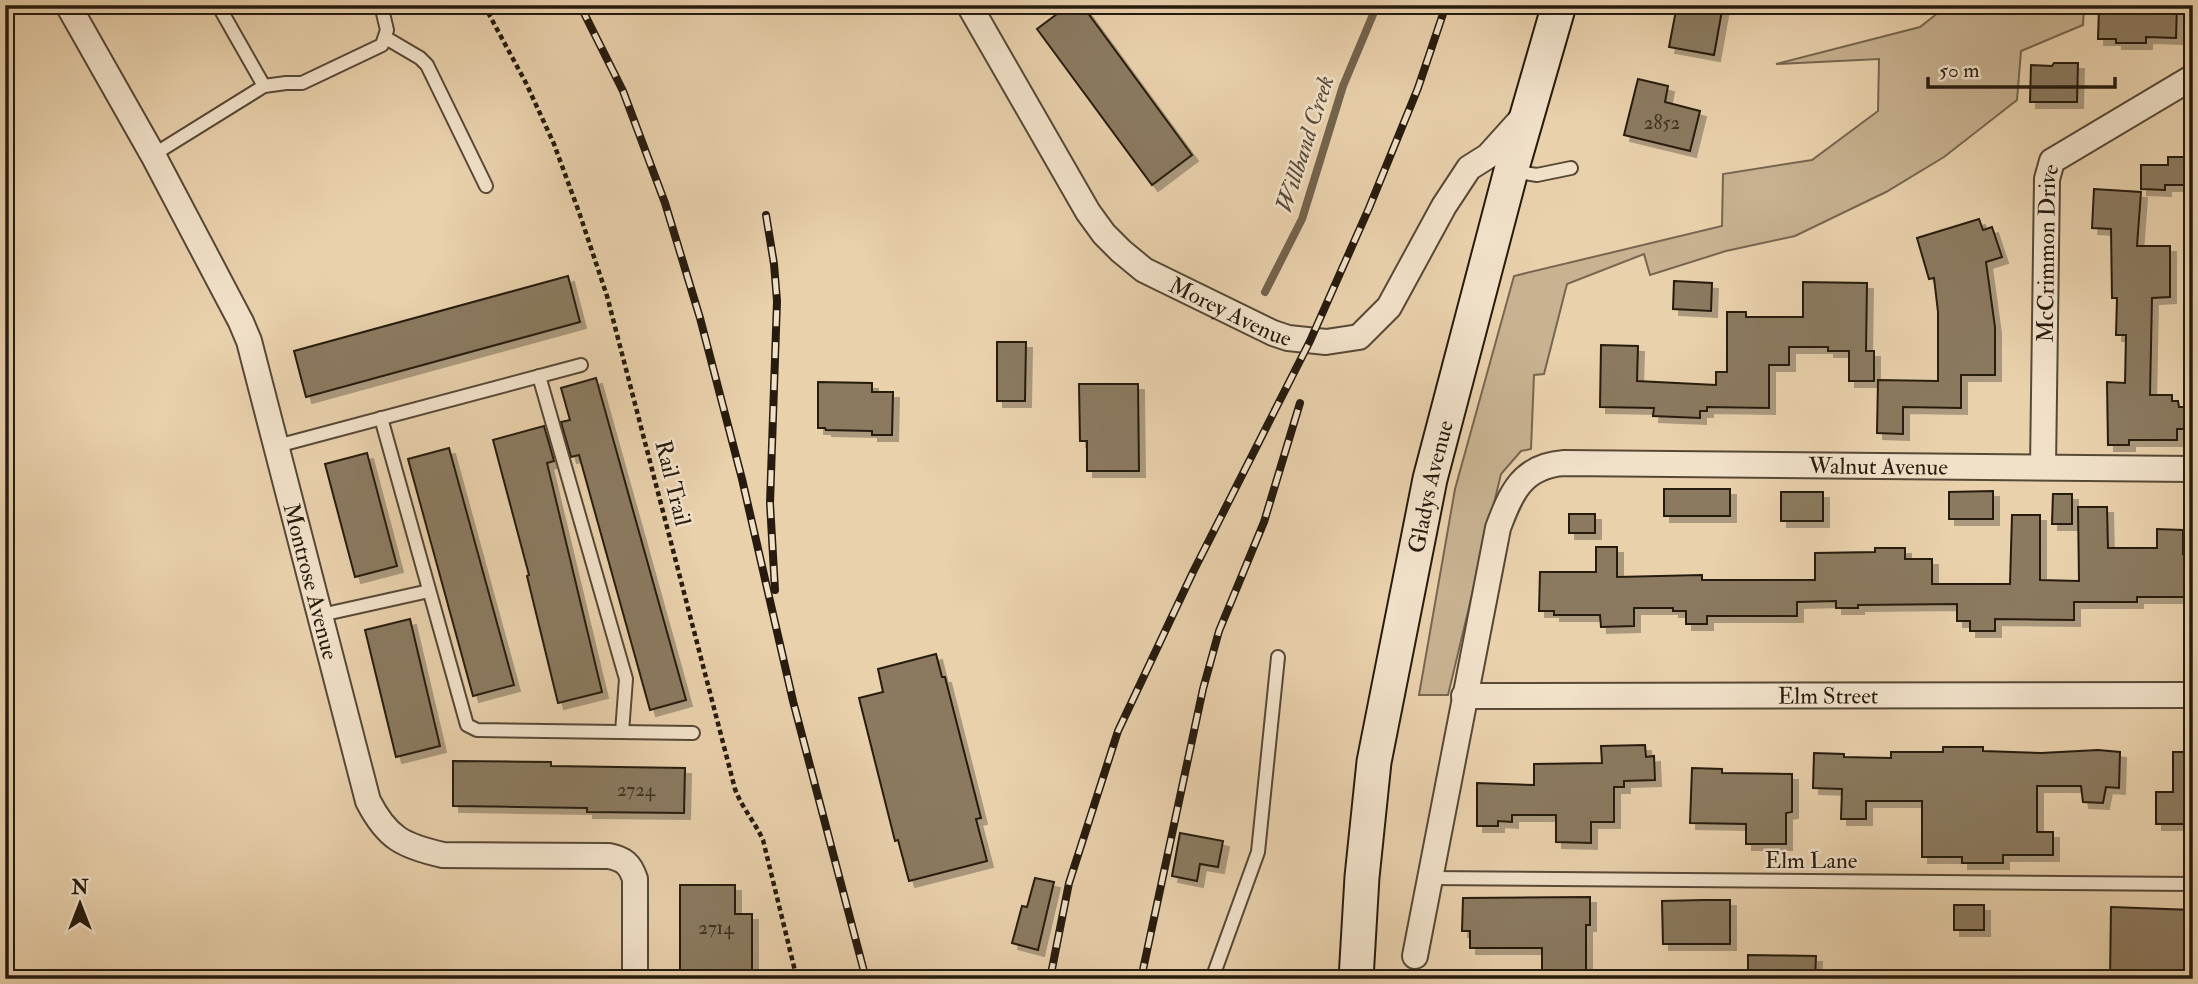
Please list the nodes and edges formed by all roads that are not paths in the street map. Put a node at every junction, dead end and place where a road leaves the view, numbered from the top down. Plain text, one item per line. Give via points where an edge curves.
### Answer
1 (68, 5) edge
2 (218, 5) edge
3 (382, 5) edge
4 (969, 5) edge
5 (1559, 5) edge
6 (386, 38) junction
7 (2193, 77) edge
8 (264, 86) junction
9 (1527, 113) junction
10 (153, 155) junction
11 (1571, 168) dead end
12 (1511, 171) junction
13 (486, 186) dead end
14 (581, 365) dead end
15 (539, 376) junction
16 (381, 418) junction
17 (277, 446) junction
18 (2043, 467) junction
19 (2193, 469) edge
20 (429, 590) junction
21 (321, 615) junction
22 (1278, 657) dead end
23 (2193, 695) edge
24 (1464, 696) junction
25 (622, 732) junction
26 (694, 733) dead end
27 (1430, 878) junction
28 (2193, 884) edge
29 (1415, 956) dead end
30 (635, 979) edge
31 (1212, 979) edge
32 (1356, 979) edge

1 - 10 street, Montrose Avenue
2 - 8 lane
3 - 6 lane
4 - 9 street, Morey Avenue via 1088,212 1121,251 1173,286 1288,338 1326,342 1359,337 1389,307 1469,168 1488,156
5 - 9 main road, Gladys Avenue
6 - 8 lane via 382,45 302,83
6 - 13 lane via 427,65
7 - 18 street, McCrimmon Drive via 2052,161 2047,179
8 - 10 lane
9 - 12 main road, Gladys Avenue
10 - 17 street, Montrose Avenue via 241,322
11 - 12 lane via 1537,175
12 - 32 main road, Gladys Avenue via 1430,480 1387,692 1373,775
14 - 15 lane
15 - 16 lane
15 - 25 lane via 626,679
16 - 17 lane
16 - 20 lane
17 - 21 street, Montrose Avenue
18 - 19 street, Walnut Avenue
18 - 24 street, Walnut Avenue via 1548,464 1531,472 1510,497 1498,528
20 - 21 lane
20 - 25 lane via 467,725 477,730
21 - 30 street, Montrose Avenue via 368,801 386,830 406,844 443,855 620,858 635,879
22 - 31 lane via 1258,852
23 - 24 street, Elm Street
24 - 27 street
25 - 26 lane
27 - 28 lane, Elm Lane
27 - 29 street

